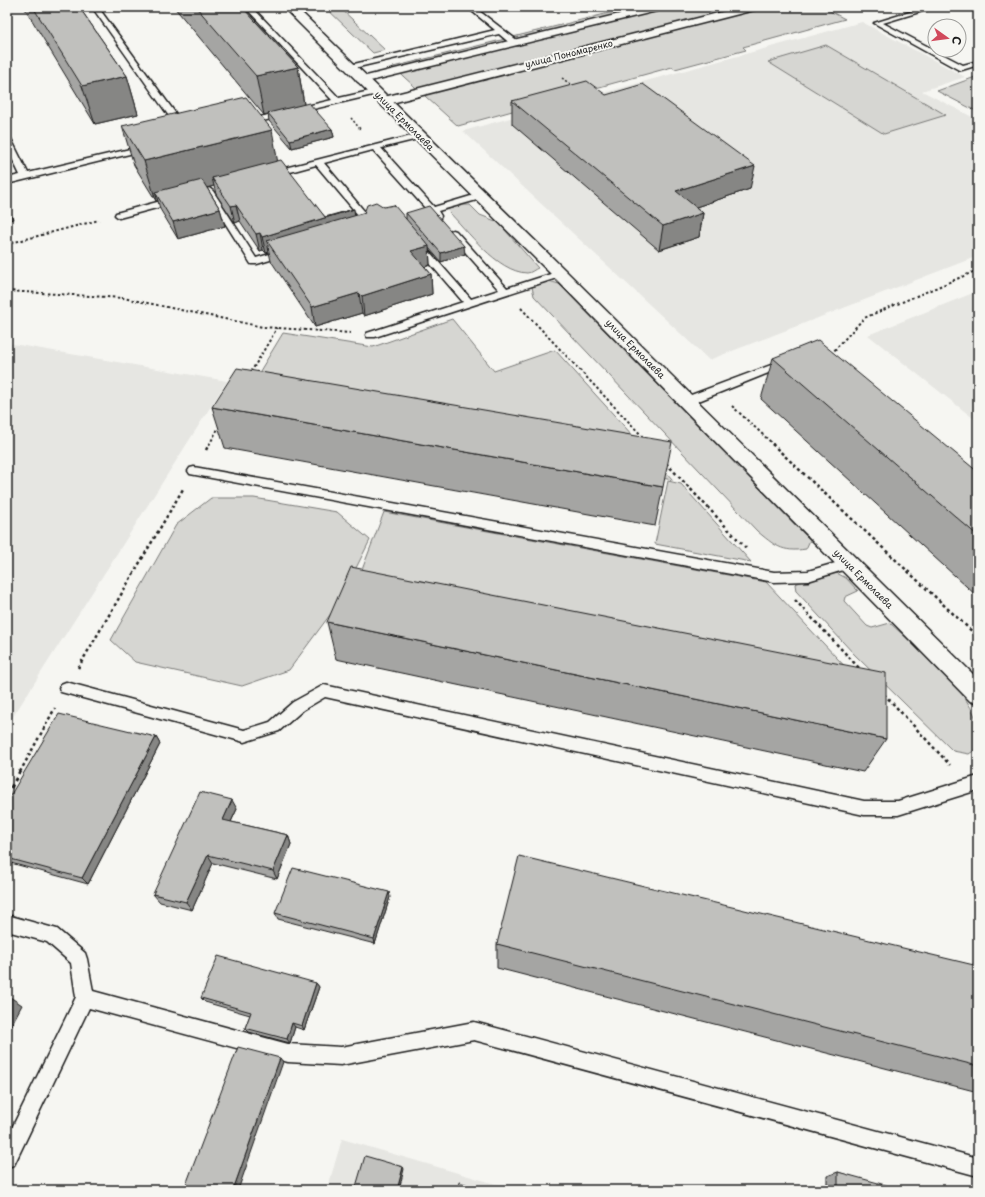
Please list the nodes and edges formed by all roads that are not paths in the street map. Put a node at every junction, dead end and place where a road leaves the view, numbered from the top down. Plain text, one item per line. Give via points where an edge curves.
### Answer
1 (95, 7) edge
2 (248, 7) edge
3 (288, 7) edge
4 (470, 7) edge
5 (661, 7) edge
6 (754, 7) edge
7 (933, 7) edge
8 (501, 31) junction
9 (515, 43) junction
10 (978, 63) edge
11 (350, 67) junction
12 (374, 91) junction
13 (337, 101) junction
14 (240, 124) edge
15 (419, 136) junction
16 (188, 137) edge
17 (7, 139) edge
18 (157, 145) edge
19 (376, 147) junction
20 (318, 162) junction
21 (267, 176) edge
22 (25, 177) junction
23 (7, 181) edge
24 (209, 191) edge
25 (481, 196) junction
26 (186, 197) edge
27 (432, 210) junction
28 (119, 215) road end
29 (405, 218) edge
30 (363, 229) edge
31 (413, 238) edge
32 (298, 249) edge
33 (560, 274) junction
34 (506, 292) junction
35 (469, 303) junction
36 (371, 335) road end
37 (822, 363) edge
38 (687, 401) junction
39 (194, 471) road end
40 (849, 564) junction
41 (66, 688) road end
42 (978, 694) edge
43 (974, 784) edge
44 (7, 923) edge
45 (85, 998) junction
46 (7, 1158) edge
47 (978, 1167) edge

1 - 16 lane
2 - 13 lane
3 - 11 street, улица Ермолаева
4 - 8 lane
5 - 9 street
6 - 12 street, улица Пономаренко
7 - 10 lane via 877,23 962,68
8 - 9 lane
8 - 11 lane
9 - 12 street
11 - 12 street, улица Ермолаева
12 - 13 lane
12 - 15 street, улица Ермолаева
13 - 14 lane
15 - 19 lane
15 - 25 street, улица Ермолаева
17 - 22 lane
18 - 22 lane
19 - 20 lane
19 - 27 lane
20 - 21 lane
20 - 30 lane via 370,219 363,222
22 - 23 lane
24 - 32 lane via 254,262
25 - 27 lane
25 - 33 street, улица Ермолаева
26 - 28 lane
27 - 29 lane
27 - 34 lane
31 - 35 lane
33 - 34 lane
33 - 38 street, улица Ермолаева
34 - 35 lane
35 - 36 lane
37 - 38 lane via 808,358 794,359
38 - 40 street, улица Ермолаева
39 - 40 lane via 774,577 808,576
40 - 42 street, улица Ермолаева
41 - 43 lane via 244,736 274,727 298,706 324,690 864,808 898,808
44 - 45 lane via 51,935 79,959
45 - 46 lane
45 - 47 lane via 288,1053 341,1056 474,1031

